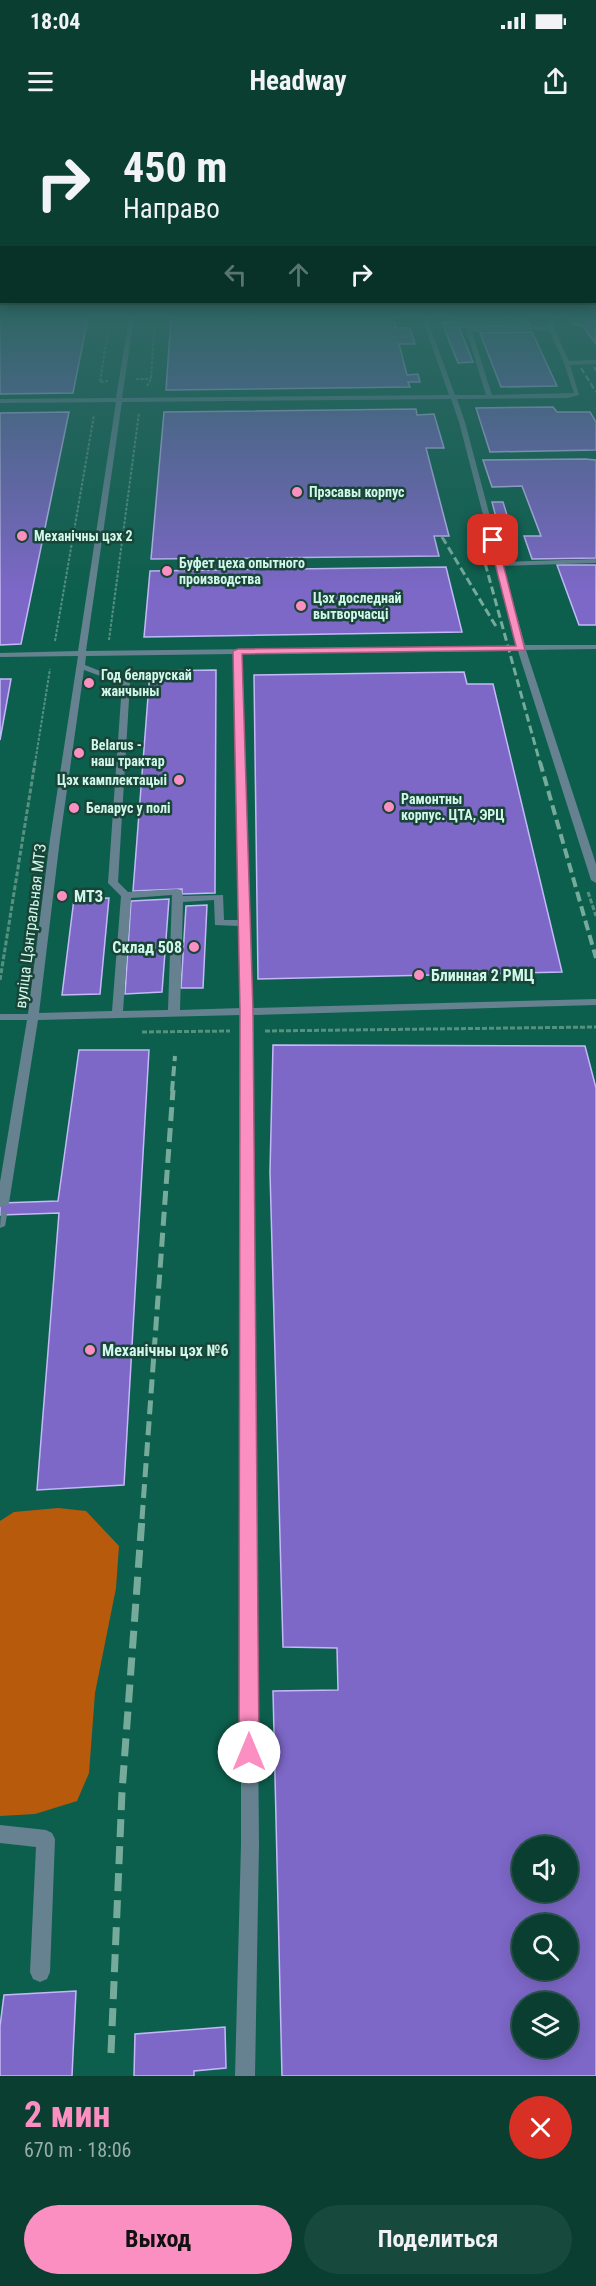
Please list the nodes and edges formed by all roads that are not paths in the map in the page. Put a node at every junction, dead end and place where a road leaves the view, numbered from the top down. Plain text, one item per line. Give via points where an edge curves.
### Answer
1 (120, 409) edge
2 (457, 409) edge
3 (596, 561) edge
4 (499, 564) junction
5 (596, 647) edge
6 (522, 648) junction
7 (238, 651) junction
8 (82, 653) junction
9 (0, 655) edge
10 (80, 666) junction
11 (596, 880) edge
12 (126, 894) junction
13 (178, 899) junction
14 (245, 923) junction
15 (596, 1002) edge
16 (247, 1011) junction
17 (174, 1013) junction
18 (117, 1015) junction
19 (0, 1017) edge
20 (33, 1017) junction
21 (1, 1213) edge
22 (0, 1834) edge
23 (40, 1972) dead end
24 (245, 2076) edge

1 - 8 lane, вуліца Цэнтральная МТЗ
2 - 4 lane
3 - 4 lane
4 - 6 lane
5 - 6 lane
6 - 7 lane
6 - 11 lane
7 - 8 lane
7 - 14 lane
8 - 9 lane
8 - 10 lane, вуліца Цэнтральная МТЗ
10 - 12 lane via 126,683 113,865 113,883
10 - 20 lane, вуліца Цэнтральная МТЗ
12 - 13 lane via 177,892
12 - 18 lane
13 - 14 lane via 219,897 219,923
13 - 17 lane
14 - 16 lane
15 - 16 lane, вуліца Цэнтральная МТЗ
16 - 17 lane, вуліца Цэнтральная МТЗ
16 - 24 lane via 250,1844
17 - 18 lane, вуліца Цэнтральная МТЗ
18 - 20 lane, вуліца Цэнтральная МТЗ
19 - 20 lane
20 - 21 lane
22 - 23 lane via 46,1839

